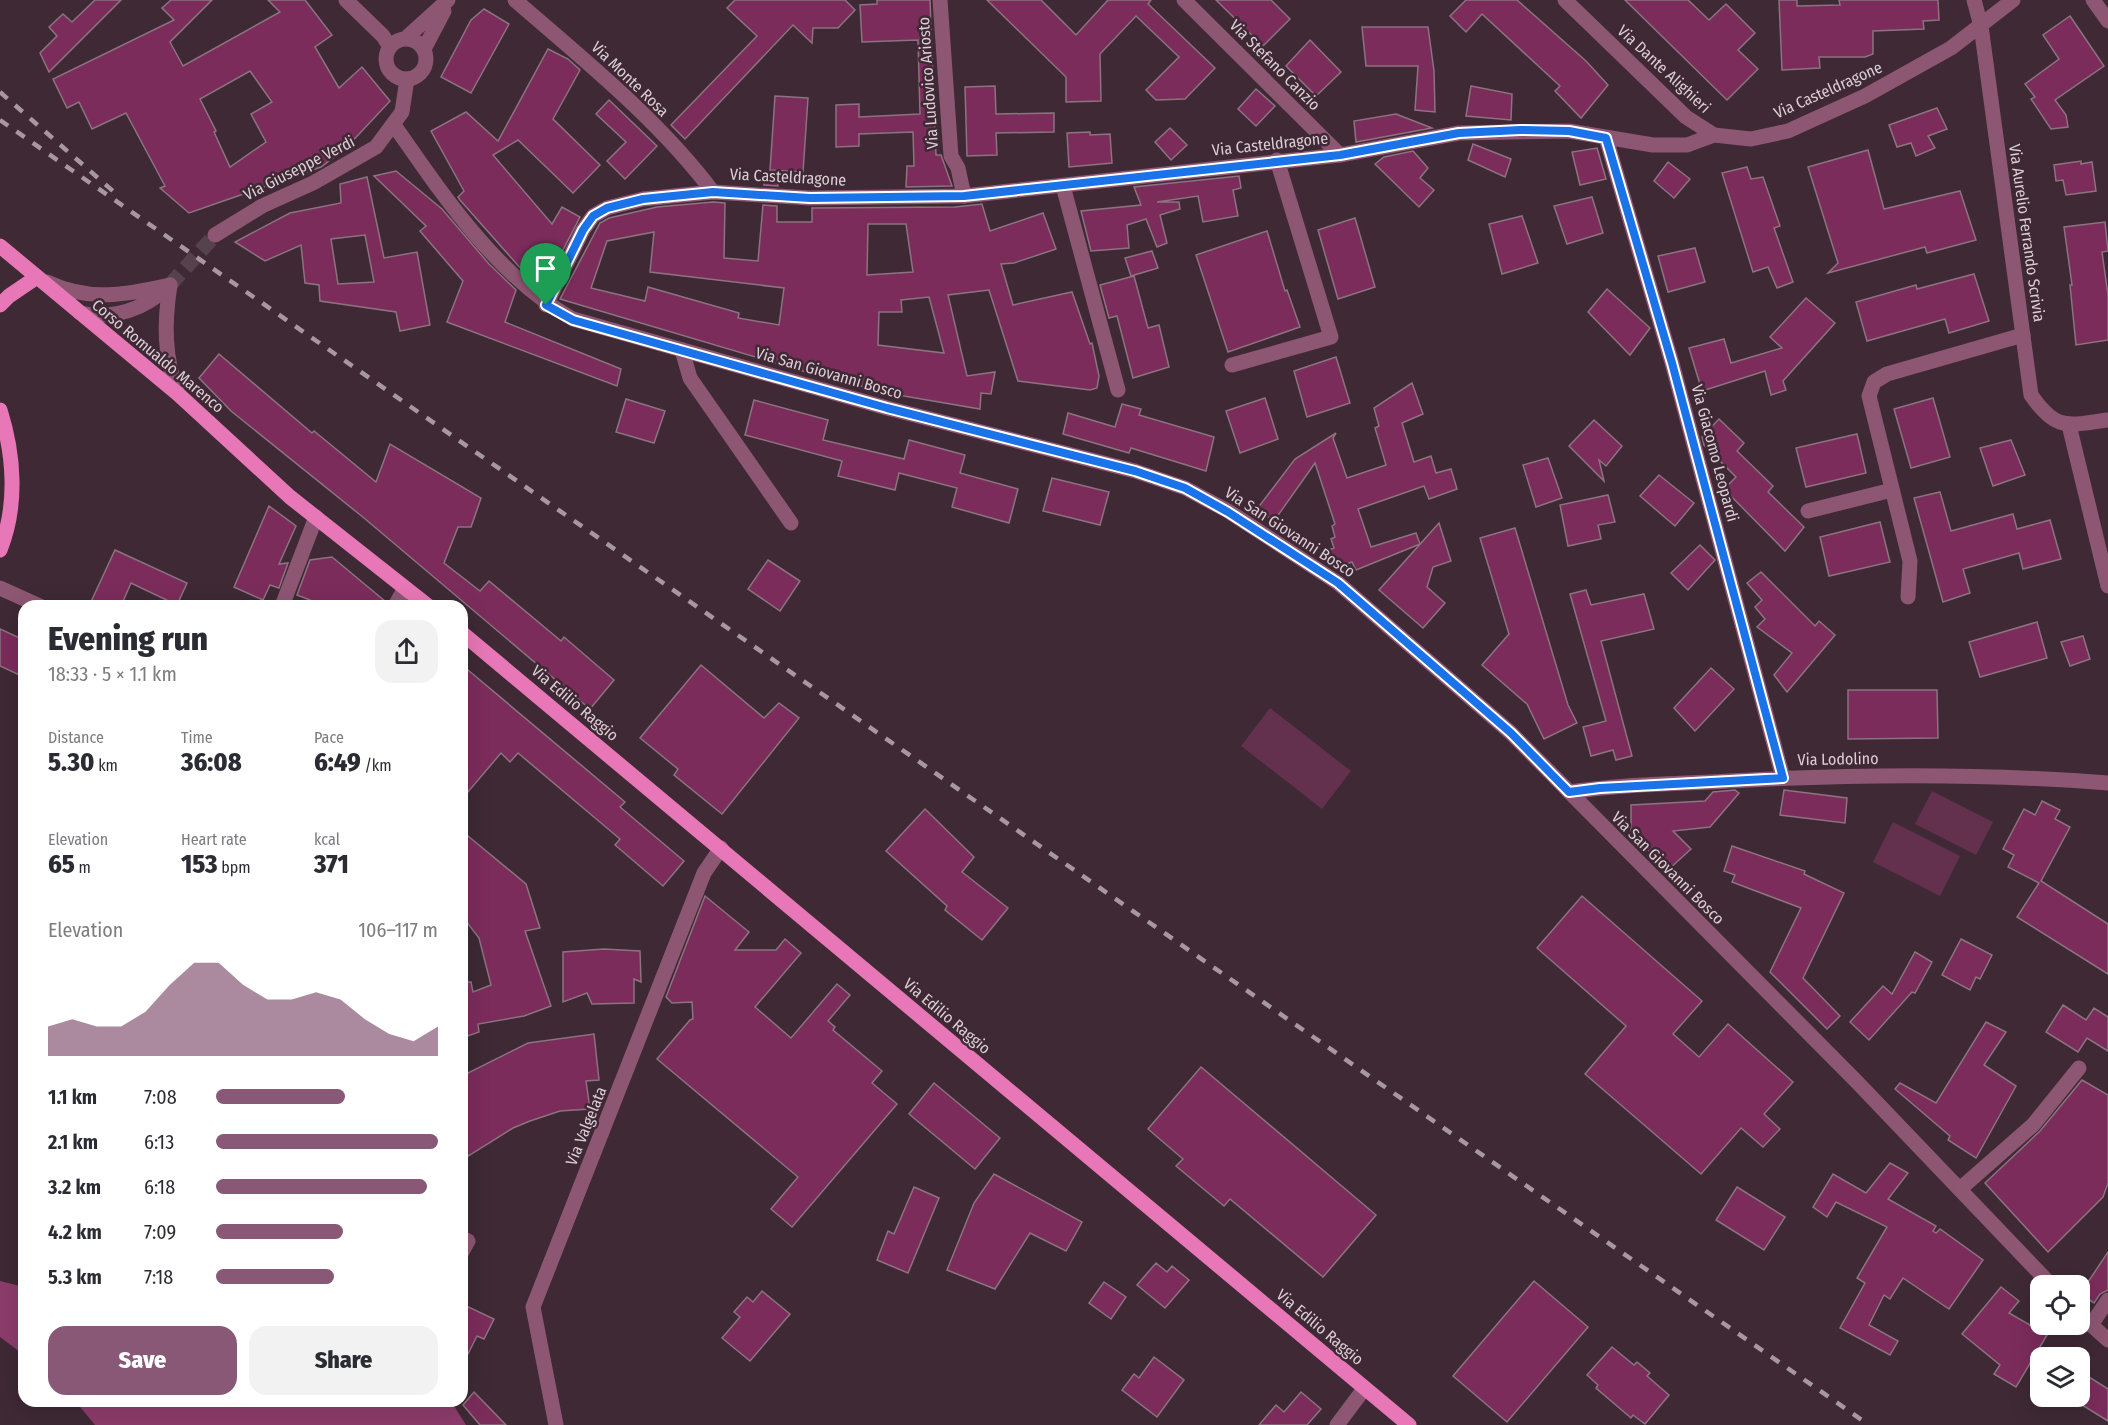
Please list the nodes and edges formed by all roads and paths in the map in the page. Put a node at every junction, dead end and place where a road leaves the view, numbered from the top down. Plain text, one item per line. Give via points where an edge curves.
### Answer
1 (346, 0) edge
2 (449, 0) edge
3 (515, 0) edge
4 (940, 0) edge
5 (1184, 0) edge
6 (1565, 0) edge
7 (1974, 0) edge
8 (2013, 0) edge
9 (2093, 0) edge
10 (2108, 21) edge
11 (1981, 26) junction
12 (406, 38) junction
13 (390, 47) junction
14 (424, 49) junction
15 (407, 79) junction
16 (398, 132) junction
17 (1714, 135) junction
18 (1606, 138) junction
19 (1340, 155) junction
20 (1276, 160) junction
21 (1063, 186) junction
22 (713, 192) junction
23 (964, 196) junction
24 (215, 235) tunnel mouth
25 (0, 246) edge
26 (38, 277) junction
27 (170, 285) junction
28 (0, 305) edge
29 (546, 305) junction
30 (80, 313) junction
31 (2023, 335) junction
32 (682, 350) junction
33 (1232, 365) dead end
34 (1118, 390) dead end
35 (178, 394) junction
36 (0, 410) edge
37 (2108, 420) edge
38 (2068, 425) junction
39 (1892, 490) junction
40 (1808, 511) dead end
41 (4, 513) edge
42 (316, 517) junction
43 (791, 523) dead end
44 (0, 550) edge
45 (2108, 586) edge
46 (0, 588) edge
47 (405, 588) junction
48 (1908, 597) dead end
49 (27, 600) edge
50 (284, 600) edge
51 (398, 600) edge
52 (420, 600) edge
53 (468, 638) edge
54 (1783, 778) junction
55 (2108, 783) edge
56 (1569, 792) junction
57 (721, 848) junction
58 (2079, 1068) dead end
59 (1960, 1189) junction
60 (2042, 1275) edge
61 (2108, 1300) edge
62 (2091, 1325) joint
63 (2108, 1340) edge
64 (1364, 1389) junction
65 (556, 1425) edge
66 (1337, 1425) edge
67 (1409, 1425) edge

1 - 13 street
2 - 12 street
2 - 14 street
3 - 22 street, Via Monte Rosa via 602,75 693,165
4 - 23 street, Via Ludovico Ariosto via 951,156
5 - 19 street, Via Stefano Canzio
6 - 17 street, Via Dante Alighieri via 1686,117
7 - 11 street, Via Aurelio Ferrando Scrivia
8 - 11 street, Via Casteldragone
9 - 10 street
11 - 17 street, Via Casteldragone via 1934,59 1788,131 1751,139
11 - 31 street, Via Aurelio Ferrando Scrivia
12 - 13 street
12 - 14 street
13 - 15 street via 386,59 389,69
14 - 15 street via 425,67 417,76
15 - 16 street, Via Giuseppe Verdi
16 - 24 street, Via Giuseppe Verdi via 358,160 262,206
16 - 29 street, Via San Giovanni Bosco via 429,178 487,247
17 - 18 street, Via Casteldragone via 1687,145
18 - 19 street, Via Casteldragone via 1569,131 1459,133
18 - 54 street, Via Giacomo Leopardi via 1672,363
19 - 20 street, Via Casteldragone
20 - 21 street, Via Casteldragone
20 - 33 street via 1331,337
21 - 23 street, Via Casteldragone
21 - 34 street
22 - 23 street, Via Casteldragone via 810,198
22 - 29 street, Via Casteldragone via 643,199 607,208 593,216
25 - 26 main road, Corso Romualdo Marenco
26 - 27 street via 70,293 103,295
26 - 28 main road
26 - 30 main road, Corso Romualdo Marenco
27 - 30 street via 143,307 91,315
27 - 35 street via 166,348
29 - 32 street, Via San Giovanni Bosco via 573,320
30 - 35 main road, Corso Romualdo Marenco
31 - 38 street, Via Aurelio Ferrando Scrivia via 2031,395 2047,417
31 - 39 street via 1887,374 1874,382 1869,396
32 - 43 street via 690,378
32 - 56 street, Via San Giovanni Bosco via 927,419 1135,471 1185,488 1338,583 1511,733
35 - 42 main road, Corso Romualdo Marenco
36 - 41 main road via 11,444 12,497
37 - 38 street
38 - 45 street
39 - 40 street
39 - 48 street via 1910,561
41 - 44 main road
42 - 47 main road
42 - 50 street
46 - 49 street
47 - 51 street
47 - 52 main road
53 - 57 main road, Via Edilio Raggio
54 - 55 street, Via Lodolino via 1912,775
54 - 56 street, Via Lodolino
56 - 59 street, Via San Giovanni Bosco
57 - 64 main road, Via Edilio Raggio
57 - 65 street, Via Valgelata via 704,873 533,1307
58 - 59 street via 2033,1125
59 - 60 street, Via San Giovanni Bosco
61 - 62 street
62 - 63 street
64 - 66 street
64 - 67 main road, Via Edilio Raggio

